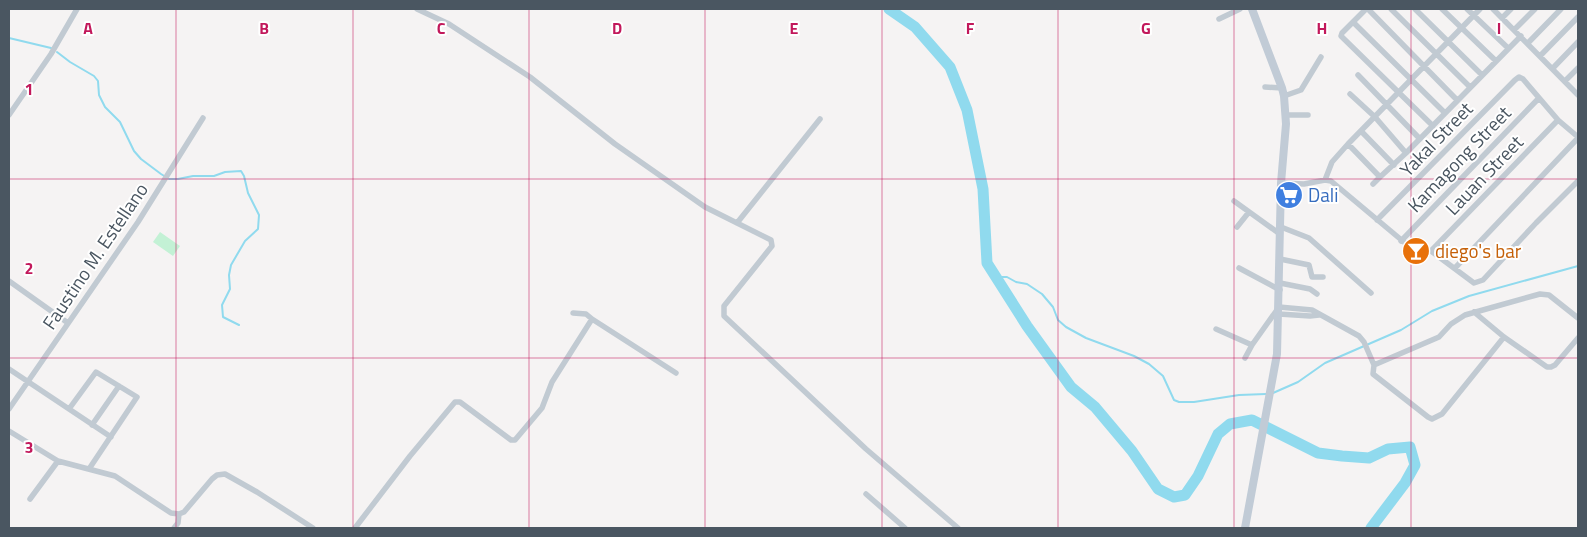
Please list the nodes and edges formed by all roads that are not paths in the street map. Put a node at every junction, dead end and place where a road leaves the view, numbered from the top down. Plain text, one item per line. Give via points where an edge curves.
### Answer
1 (77, 9) edge
2 (417, 9) edge
3 (1240, 9) edge
4 (1252, 9) edge
5 (1367, 9) edge
6 (1391, 9) edge
7 (1415, 9) edge
8 (1442, 9) edge
9 (1467, 9) edge
10 (1480, 9) edge
11 (1493, 9) edge
12 (1511, 9) edge
13 (1535, 9) edge
14 (1561, 9) edge
15 (1474, 15) junction
16 (1578, 17) edge
17 (1502, 18) junction
18 (1219, 19) dead end
19 (1353, 22) junction
20 (1462, 28) junction
21 (1514, 30) junction
22 (1520, 36) junction
23 (1449, 42) junction
24 (1578, 42) edge
25 (1528, 43) junction
26 (1508, 48) junction
27 (1437, 54) junction
28 (1540, 56) junction
29 (1321, 57) dead end
30 (1496, 61) junction
31 (1424, 67) junction
32 (1553, 68) junction
33 (1578, 68) edge
34 (1358, 75) dead end
35 (1482, 75) junction
36 (1412, 80) junction
37 (1565, 81) junction
38 (1266, 87) dead end
39 (1470, 87) junction
40 (1283, 92) junction
41 (1400, 92) junction
42 (1350, 94) dead end
43 (1578, 94) edge
44 (1539, 98) junction
45 (1457, 100) junction
46 (1387, 106) junction
47 (1445, 113) junction
48 (9, 115) edge
49 (1286, 115) junction
50 (1308, 115) dead end
51 (203, 118) dead end
52 (1375, 118) junction
53 (820, 119) dead end
54 (1558, 120) junction
55 (1433, 126) junction
56 (1361, 131) junction
57 (1578, 138) edge
58 (1420, 139) junction
59 (1348, 144) junction
60 (1406, 153) junction
61 (1394, 165) junction
62 (1380, 177) junction
63 (1325, 180) junction
64 (1578, 181) edge
65 (1281, 183) junction
66 (1373, 184) dead end
67 (1234, 201) dead end
68 (1249, 212) junction
69 (1377, 220) junction
70 (737, 223) junction
71 (1237, 227) dead end
72 (1280, 231) junction
73 (1402, 240) junction
74 (1431, 251) junction
75 (1280, 259) junction
76 (1239, 268) dead end
77 (1455, 268) junction
78 (1323, 277) dead end
79 (9, 281) edge
80 (1280, 286) junction
81 (1371, 293) dead end
82 (1317, 294) dead end
83 (1279, 310) junction
84 (1474, 312) junction
85 (574, 313) dead end
86 (1578, 318) edge
87 (592, 319) junction
88 (68, 323) junction
89 (1216, 329) dead end
90 (1504, 337) junction
91 (1578, 338) edge
92 (1252, 345) junction
93 (1245, 358) dead end
94 (1374, 365) junction
95 (9, 369) edge
96 (676, 373) dead end
97 (28, 381) junction
98 (119, 386) junction
99 (9, 409) edge
100 (70, 409) junction
101 (92, 425) junction
102 (9, 431) edge
103 (110, 437) junction
104 (58, 461) junction
105 (89, 469) junction
106 (866, 494) dead end
107 (30, 499) dead end
108 (179, 514) junction
109 (174, 528) edge
110 (313, 528) edge
111 (355, 528) edge
112 (905, 528) edge
113 (958, 528) edge
114 (1245, 528) edge

1 - 48 street
2 - 70 street via 449,24 530,77 656,174
3 - 18 street
4 - 40 main road
5 - 19 street
5 - 31 street
6 - 27 street
7 - 23 street
8 - 20 street
9 - 15 street
10 - 15 street
11 - 17 street
12 - 17 street
13 - 21 street
14 - 25 street
15 - 20 street
15 - 26 street
16 - 28 street
17 - 21 street
19 - 36 street
19 - 41 street via 1341,36
20 - 23 street
20 - 30 street
21 - 22 street
22 - 25 street
22 - 26 street
23 - 27 street
23 - 35 street
24 - 32 street
25 - 28 street
26 - 30 street
27 - 31 street
27 - 39 street
28 - 32 street
29 - 40 street via 1301,90
30 - 35 street
31 - 36 street
31 - 45 street
32 - 37 street
33 - 37 street
34 - 46 street
35 - 39 street
36 - 41 street
36 - 47 street
37 - 43 street
38 - 40 street
39 - 45 street
40 - 49 main road
41 - 46 street
41 - 55 street
42 - 52 street
44 - 54 street
44 - 69 street, Yakal Street via 1523,79 1515,80
44 - 73 street, Kamagong Street
45 - 47 street
46 - 52 street
46 - 58 street
47 - 55 street
49 - 50 street
49 - 65 main road
51 - 88 street, Faustino M. Estellano via 138,222
52 - 56 street
52 - 60 street
53 - 70 street
54 - 57 street
54 - 74 street, Lauan Street
55 - 58 street
56 - 59 street
56 - 61 street
57 - 77 street
58 - 60 street
59 - 62 street
59 - 63 street via 1332,162
60 - 61 street
61 - 62 street
62 - 66 street
63 - 65 street via 1304,184
63 - 69 street via 1336,184
64 - 77 street via 1483,280 1474,283
65 - 72 main road
67 - 68 street
68 - 71 street
68 - 72 street
69 - 73 street
70 - 113 street via 773,244 724,306 724,316 866,449
72 - 75 main road
72 - 81 street via 1309,238
73 - 74 street via 1411,248
74 - 77 street
75 - 78 street via 1309,265 1312,277
75 - 80 main road
76 - 80 street
79 - 88 street
80 - 82 street via 1310,289
80 - 83 main road
83 - 92 street
83 - 94 street via 1312,310 1359,336
83 - 114 main road via 1277,354
84 - 86 street via 1544,293
84 - 90 street
84 - 94 street via 1457,319 1428,343
85 - 87 street via 586,314
87 - 96 street
87 - 111 street via 552,382 542,408 515,440 510,440 460,402 455,402
88 - 97 street, Faustino M. Estellano
89 - 92 street
90 - 91 street via 1547,367 1551,367
90 - 94 street via 1442,414 1432,420 1373,374
92 - 93 street
95 - 97 street
97 - 99 street, Faustino M. Estellano
97 - 100 street
98 - 100 street via 96,372
98 - 101 street
98 - 103 street via 137,397
100 - 101 street
101 - 103 street
102 - 104 street
103 - 105 street
104 - 105 street
104 - 107 street
105 - 108 street via 115,476 165,511
106 - 112 street
108 - 109 street
108 - 110 street via 212,479 225,474

